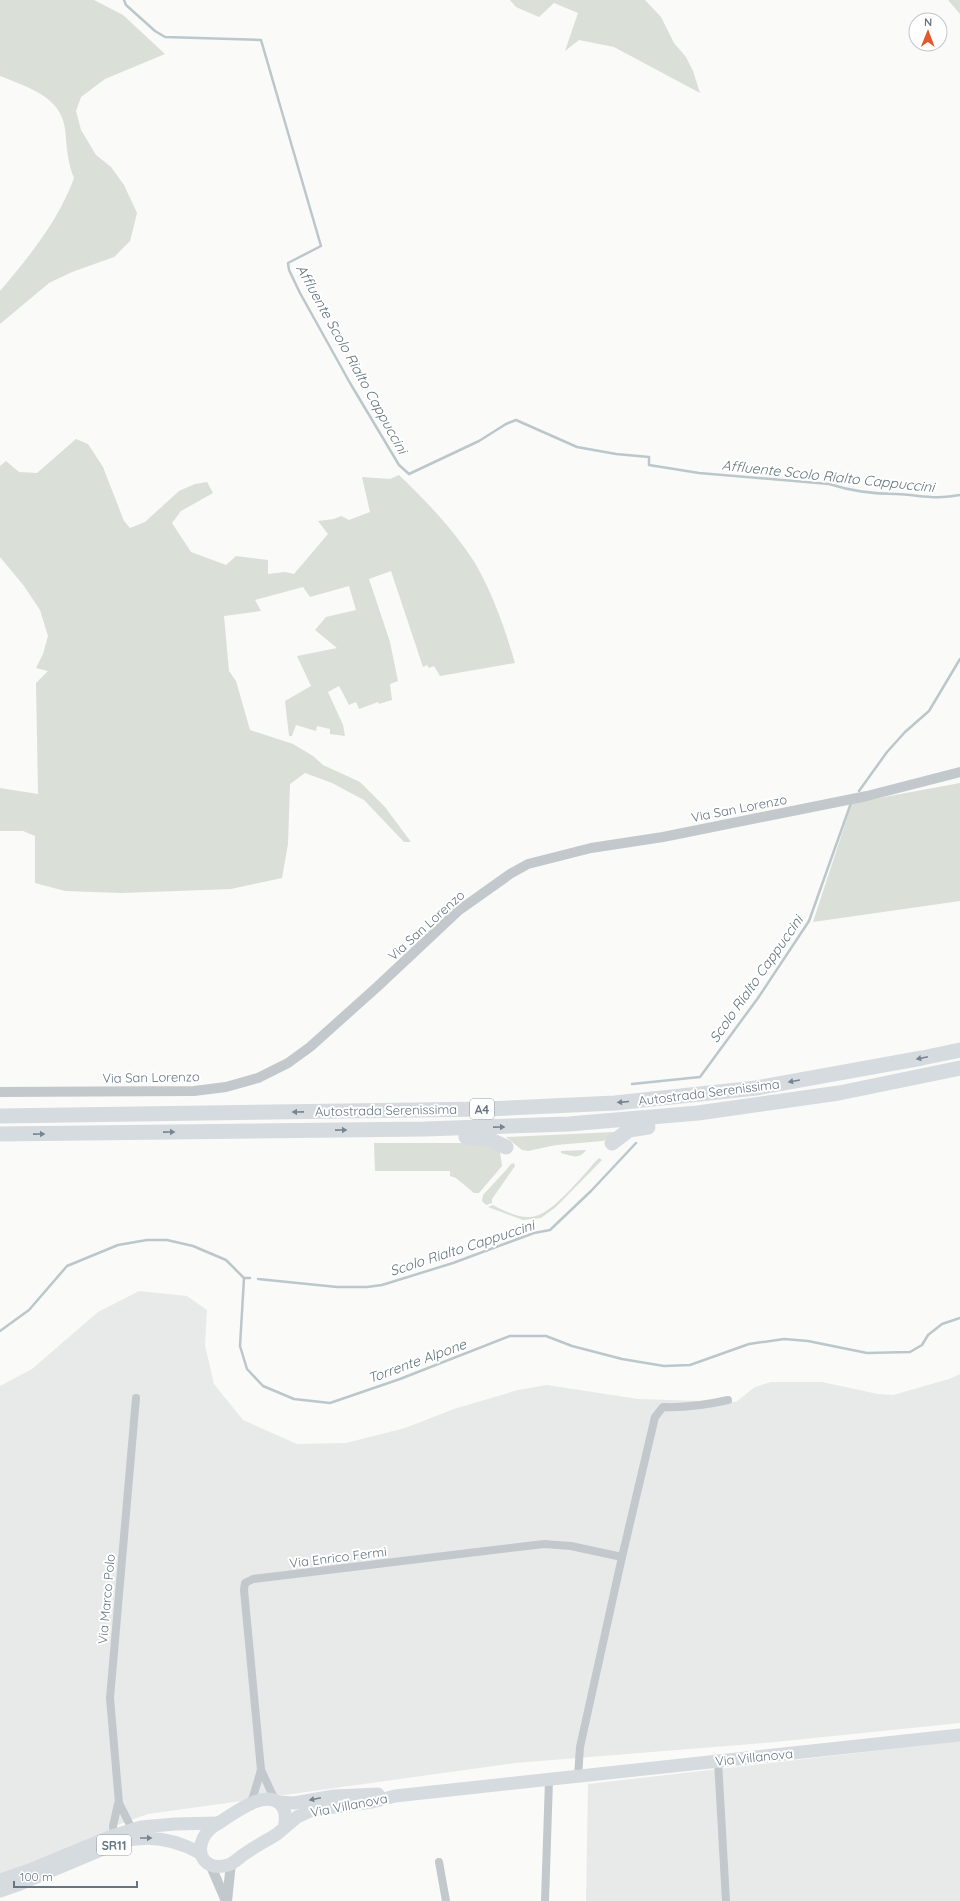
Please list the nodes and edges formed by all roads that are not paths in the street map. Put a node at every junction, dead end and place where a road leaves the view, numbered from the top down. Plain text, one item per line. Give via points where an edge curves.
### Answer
1 (960, 772) edge
2 (960, 1050) edge
3 (960, 1068) edge
4 (0, 1092) edge
5 (698, 1113) junction
6 (0, 1116) edge
7 (394, 1129) junction
8 (0, 1134) edge
9 (612, 1143) dead end
10 (506, 1147) dead end
11 (136, 1398) dead end
12 (728, 1400) dead end
13 (622, 1557) junction
14 (960, 1735) edge
15 (718, 1761) junction
16 (261, 1770) junction
17 (578, 1777) junction
18 (549, 1780) junction
19 (395, 1796) junction
20 (276, 1801) junction
21 (119, 1803) junction
22 (248, 1805) junction
23 (219, 1823) junction
24 (284, 1828) junction
25 (132, 1829) junction
26 (114, 1835) junction
27 (200, 1853) junction
28 (439, 1862) dead end
29 (231, 1863) junction
30 (210, 1864) junction
31 (0, 1880) edge
32 (0, 1891) edge
33 (226, 1901) edge
34 (446, 1901) edge
35 (545, 1901) edge
36 (726, 1901) edge

1 - 4 street, Via San Lorenzo via 867,796 663,837 591,848 528,864 458,911 310,1047 288,1063 258,1078 226,1087 194,1091
2 -> 6 highway, Autostrada Serenissima / A4 via 756,1088 615,1103 486,1109
3 - 5 highway, Autostrada Serenissima / A4 via 839,1093
7 -> 5 highway, Autostrada Serenissima / A4 via 524,1127
5 - 9 highway via 670,1122 629,1130
8 -> 7 highway, Autostrada Serenissima / A4
7 - 10 highway via 432,1136 490,1139
11 - 21 street, Via Marco Polo via 111,1684 111,1714
12 - 13 street via 687,1408 662,1407 655,1417
13 - 16 street, Via Enrico Fermi via 571,1546 544,1544 249,1581 244,1590
13 - 17 street via 580,1747
14 - 15 main road, Via Villanova
15 - 17 main road, Via Villanova
15 - 36 street
16 - 20 street, Via Enrico Fermi
16 - 22 street, Via Enrico Fermi
17 - 18 main road, Via Villanova
18 - 19 main road, Via Villanova
18 - 35 street
19 -> 20 main road, Via Villanova via 374,1794 334,1796 294,1803
19 - 24 main road, Via Villanova via 372,1802 312,1810 297,1817
20 - 22 main road, Via Villanova via 263,1799
20 - 24 main road via 285,1812
21 - 25 street, Via Marco Polo
21 - 26 street, Via Marco Polo via 113,1826
22 - 23 main road, Via Villanova
23 - 25 main road, SR11
23 - 27 main road, Via Villanova via 204,1834
24 - 29 main road, Via Villanova
25 - 26 main road, SR11
26 - 31 main road, SR11
27 - 30 main road
32 -> 27 main road, SR11 via 120,1842 134,1839 163,1839 184,1844
28 - 34 street
29 - 30 main road via 222,1866
29 - 33 street
30 - 33 street

